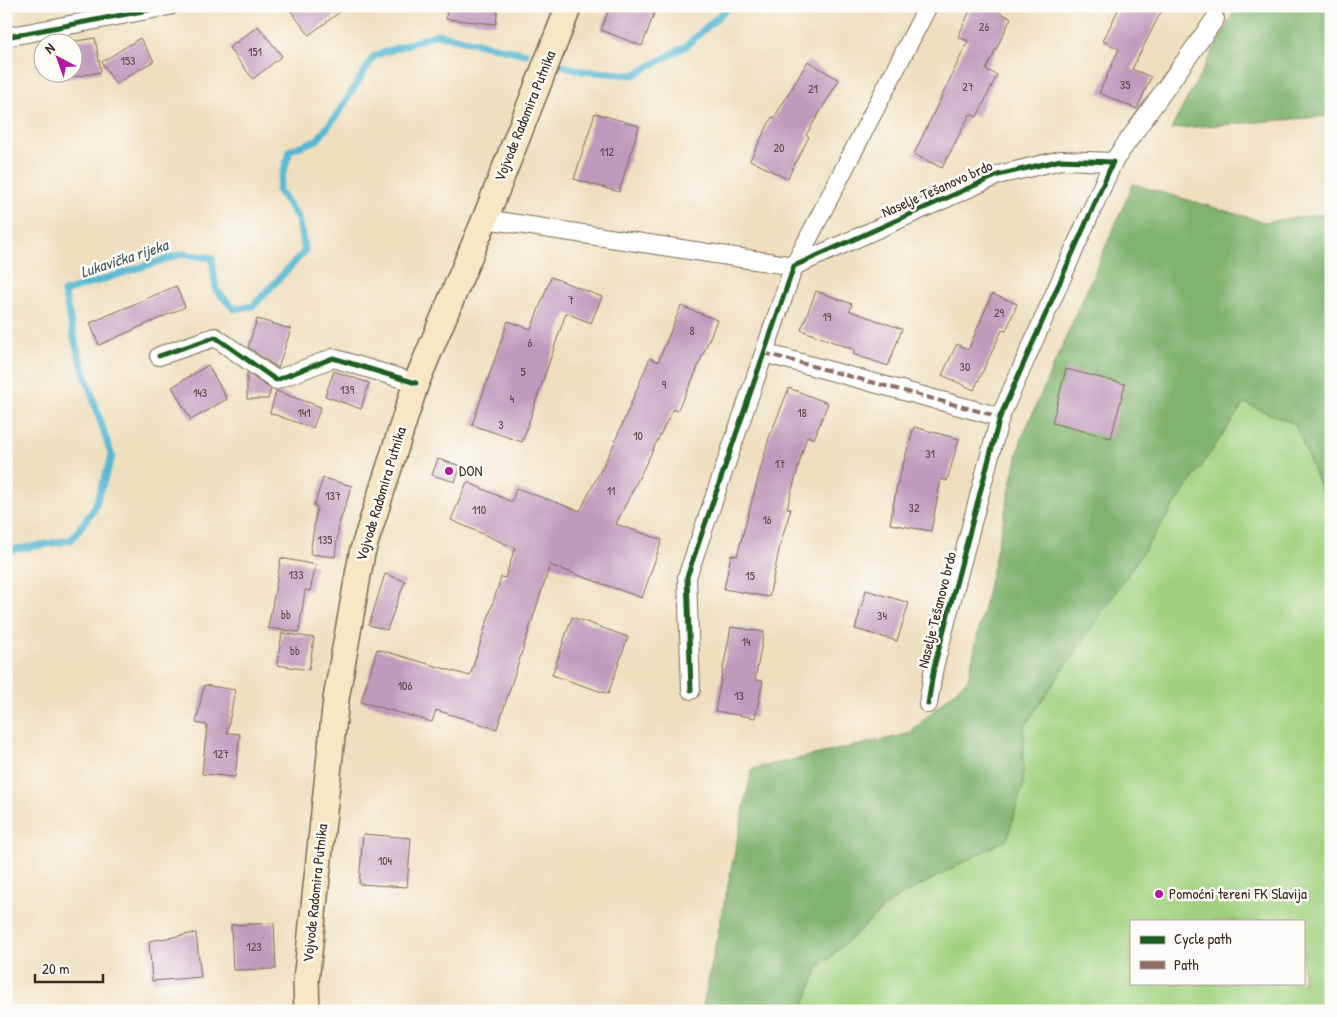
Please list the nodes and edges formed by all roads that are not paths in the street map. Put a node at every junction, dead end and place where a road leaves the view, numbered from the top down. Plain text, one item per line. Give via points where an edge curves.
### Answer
1 (169, 6) edge
2 (569, 6) edge
3 (928, 6) edge
4 (1215, 19) dead end
5 (6, 37) edge
6 (1113, 162) junction
7 (484, 219) junction
8 (794, 266) junction
9 (764, 352) junction
10 (159, 356) dead end
11 (416, 383) junction
12 (1000, 417) junction
13 (691, 690) dead end
14 (928, 704) dead end
15 (308, 1011) edge

1 - 5 street
2 - 7 main road, Vojvode Radomira Putnika
3 - 8 street
4 - 6 street, Naselje Tešanovo brdo
6 - 8 street, Naselje Tešanovo brdo via 1060,160 998,175
6 - 12 street, Naselje Tešanovo brdo
7 - 8 street
7 - 11 main road, Vojvode Radomira Putnika
8 - 9 street
9 - 12 street
9 - 13 street via 687,577
10 - 11 street via 215,337 276,380 333,358
11 - 15 main road, Vojvode Radomira Putnika via 362,552 336,699 306,981
12 - 14 street, Naselje Tešanovo brdo via 934,667

